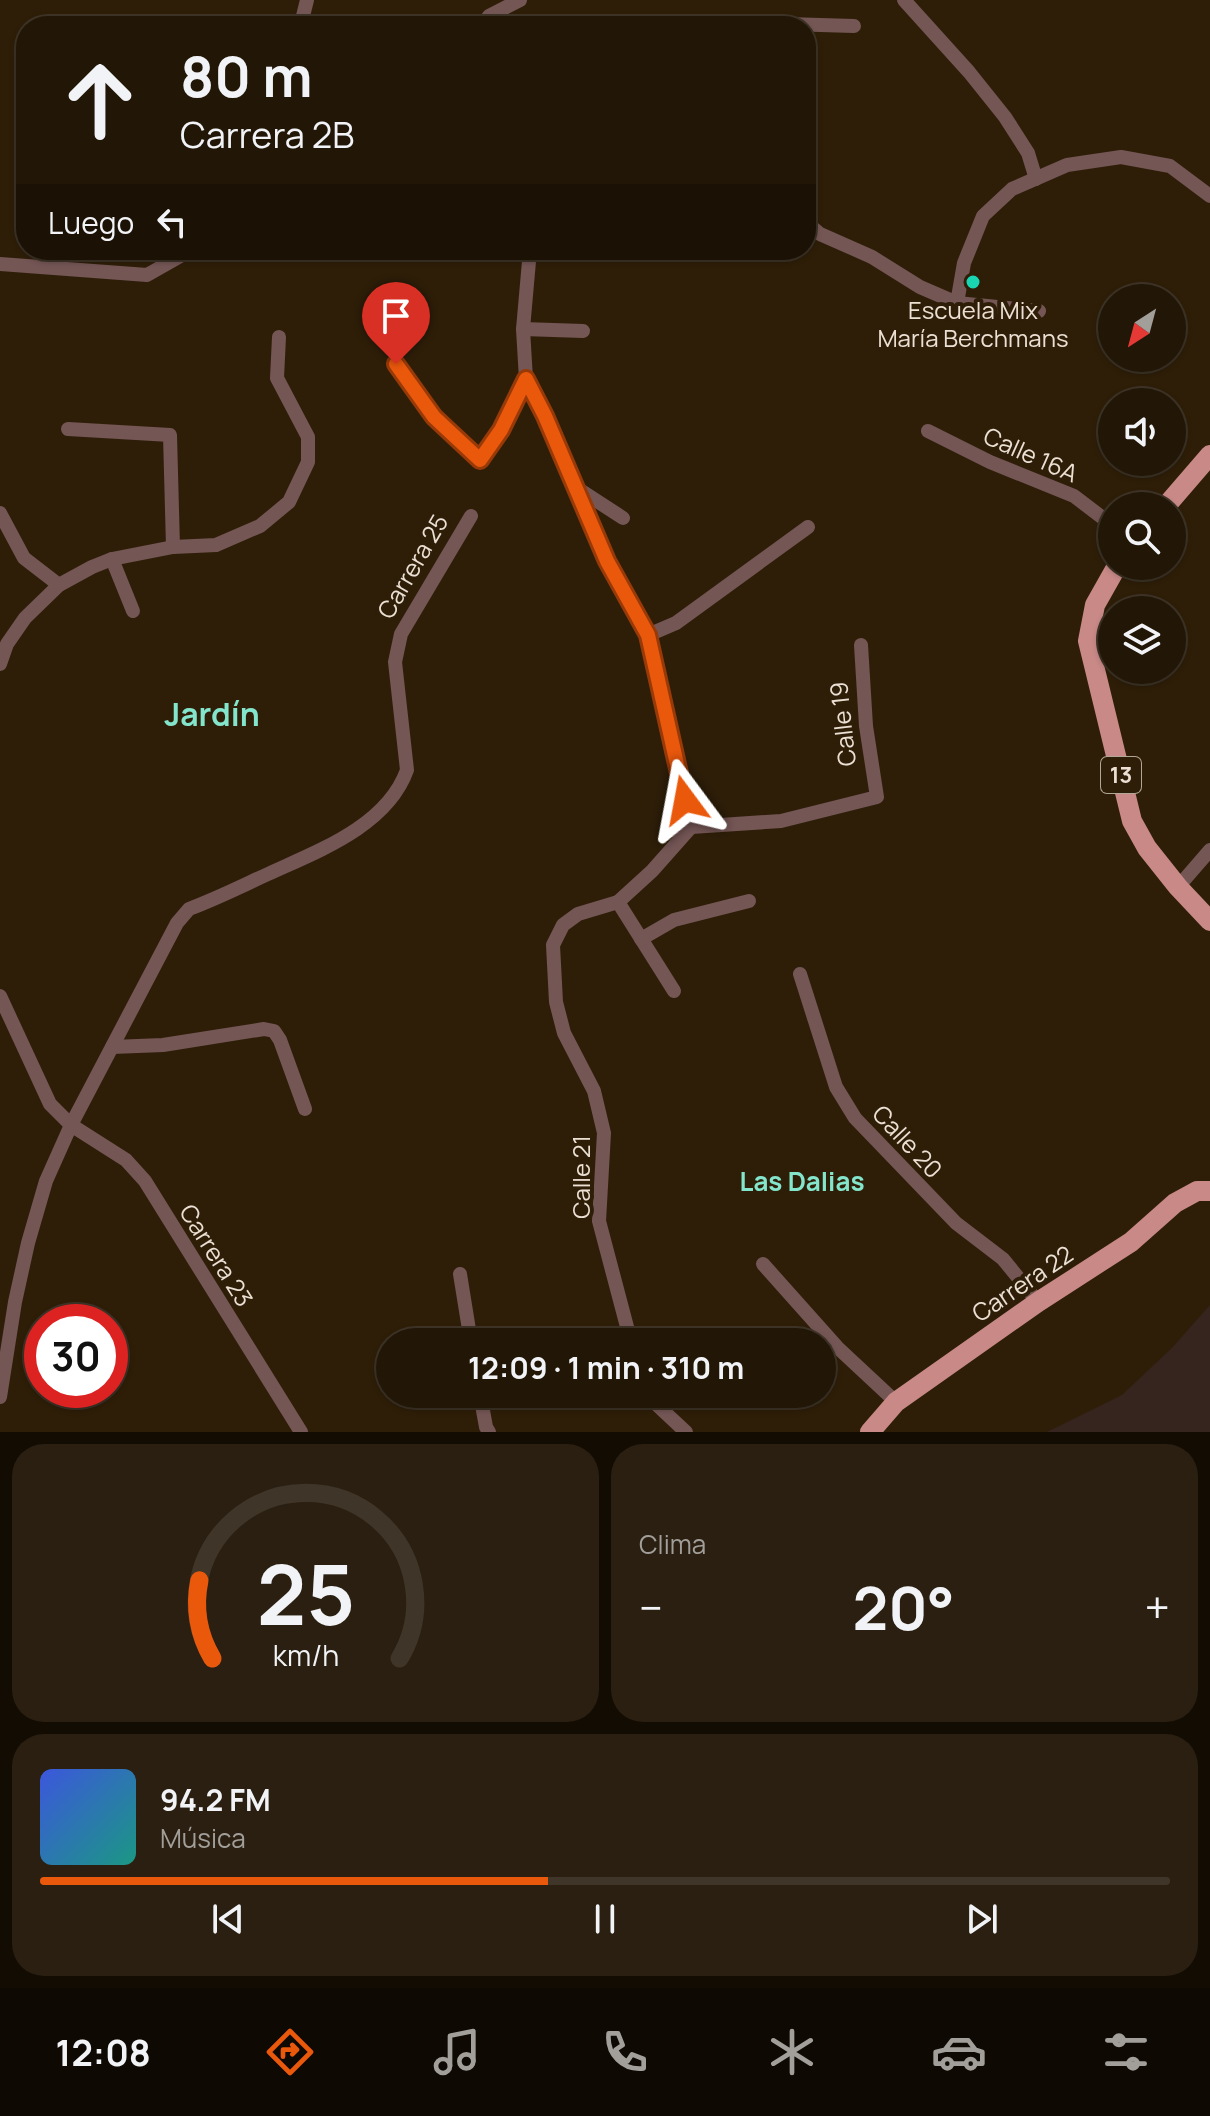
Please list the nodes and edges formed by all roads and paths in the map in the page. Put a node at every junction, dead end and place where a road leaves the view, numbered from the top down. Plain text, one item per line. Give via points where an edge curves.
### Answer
1 (520, 0) edge
2 (904, 0) edge
3 (489, 16) edge
4 (816, 25) edge
5 (854, 26) dead end
6 (1036, 179) junction
7 (1210, 196) edge
8 (816, 231) edge
9 (173, 260) edge
10 (529, 260) edge
11 (0, 264) edge
12 (957, 303) junction
13 (1039, 311) dead end
14 (523, 329) junction
15 (583, 331) dead end
16 (279, 337) dead end
17 (396, 364) dead end
18 (526, 379) junction
19 (68, 429) dead end
20 (928, 431) dead end
21 (1210, 455) edge
22 (576, 488) junction
23 (1178, 492) edge
24 (0, 513) edge
25 (1098, 514) edge
26 (471, 516) dead end
27 (623, 518) dead end
28 (808, 527) dead end
29 (173, 547) junction
30 (112, 559) junction
31 (1109, 580) edge
32 (59, 585) junction
33 (133, 611) dead end
34 (648, 635) junction
35 (3, 642) edge
36 (861, 645) dead end
37 (0, 664) edge
38 (691, 827) junction
39 (1210, 850) edge
40 (1178, 887) junction
41 (749, 901) dead end
42 (618, 902) junction
43 (1210, 921) edge
44 (641, 939) junction
45 (800, 974) dead end
46 (674, 991) dead end
47 (0, 996) edge
48 (112, 1047) junction
49 (305, 1109) dead end
50 (71, 1125) junction
51 (1210, 1191) edge
52 (763, 1264) dead end
53 (460, 1274) dead end
54 (1038, 1302) junction
55 (469, 1328) edge
56 (627, 1328) edge
57 (0, 1397) edge
58 (896, 1402) junction
59 (483, 1408) edge
60 (660, 1408) edge
61 (301, 1432) edge
62 (489, 1432) edge
63 (686, 1432) edge
64 (870, 1432) edge

1 - 3 street
2 - 6 street via 1005,117 1028,153
4 - 5 street
6 - 7 street via 1067,165 1121,157 1170,166
6 - 12 street via 1012,189 983,216 964,263
8 - 12 street
9 - 11 street via 147,275
10 - 14 street
12 - 13 street
14 - 15 street
14 - 18 street
16 - 29 street via 277,378 308,437 308,462 289,502 260,526 216,545
17 - 18 street via 434,417 480,460
18 - 22 street
19 - 29 street via 170,435
20 - 25 street, Calle 16A via 1074,496
21 - 23 main road
22 - 27 street
22 - 34 street via 607,561
24 - 32 street via 24,558
26 - 48 street, Carrera 25 via 401,634 395,662 407,770 395,795 330,845 189,909
28 - 34 street via 676,623
29 - 30 street
30 - 32 street
30 - 33 street
31 - 40 main road, 13 via 1095,605 1088,641 1132,821
32 - 35 street
34 - 38 street
35 - 37 street
36 - 38 street, Calle 19 via 877,797 781,821
38 - 42 street
39 - 40 street
40 - 43 main road, 13
41 - 44 street via 674,920
42 - 44 street
42 - 56 street, Calle 21 via 578,914 563,925 553,945 556,1002 564,1033 594,1091 604,1133 599,1221
44 - 46 street
45 - 54 street, Calle 20 via 836,1087 855,1118 956,1223 1003,1259
47 - 50 street, Carrera 23 via 50,1104
48 - 49 street via 274,1031
48 - 50 street
50 - 57 street via 46,1181 28,1243
50 - 61 street, Carrera 23 via 126,1160 145,1181
51 - 54 main road, Carrera 22 via 1197,1191 1175,1203 1131,1242
52 - 58 street via 837,1347
53 - 55 street
54 - 58 main road, Carrera 22
58 - 64 main road, Carrera 22
59 - 62 street
60 - 63 street

